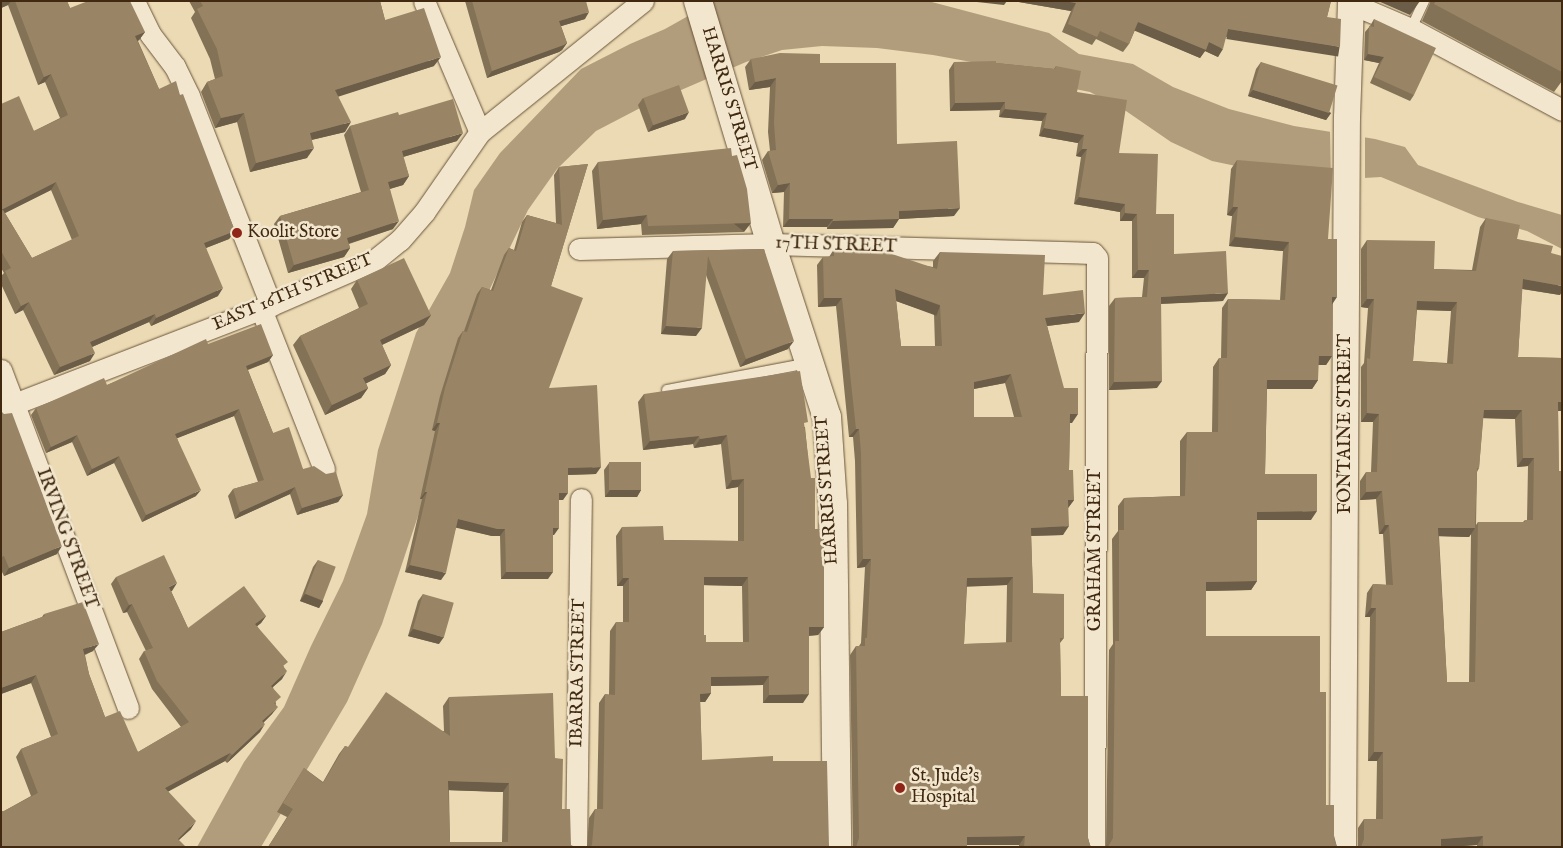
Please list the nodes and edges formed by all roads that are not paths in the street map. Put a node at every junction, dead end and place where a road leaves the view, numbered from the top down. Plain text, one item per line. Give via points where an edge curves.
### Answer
1 (134, 1) edge
2 (424, 1) edge
3 (643, 1) edge
4 (698, 1) edge
5 (1424, 1) edge
6 (1350, 2) edge
7 (1411, 29) junction
8 (1562, 110) edge
9 (480, 132) junction
10 (771, 244) junction
11 (579, 249) dead end
12 (1093, 254) joint
13 (266, 307) junction
14 (809, 362) junction
15 (1, 370) edge
16 (667, 390) edge
17 (8, 406) edge
18 (324, 468) dead end
19 (581, 499) dead end
20 (128, 708) dead end
21 (576, 847) edge
22 (837, 847) edge
23 (1094, 847) edge
24 (1343, 847) edge

1 - 13 street via 150,34 175,68 189,96
2 - 9 street
3 - 9 street, EAST 16TH STREET
4 - 10 main road, HARRIS STREET
5 - 7 lane
6 - 7 street
6 - 24 street, FONTAINE STREET
7 - 8 street
9 - 13 street, EAST 16TH STREET via 425,211 400,240 375,260
10 - 11 street, 17TH STREET
10 - 12 street, 17TH STREET
10 - 14 main road, HARRIS STREET
12 - 23 street, GRAHAM STREET via 1097,258
13 - 17 street, EAST 16TH STREET
13 - 18 street
14 - 16 lane
14 - 22 main road, HARRIS STREET via 827,417 833,504
15 - 17 street, IRVING STREET
17 - 20 street, IRVING STREET
19 - 21 street, IBARRA STREET

